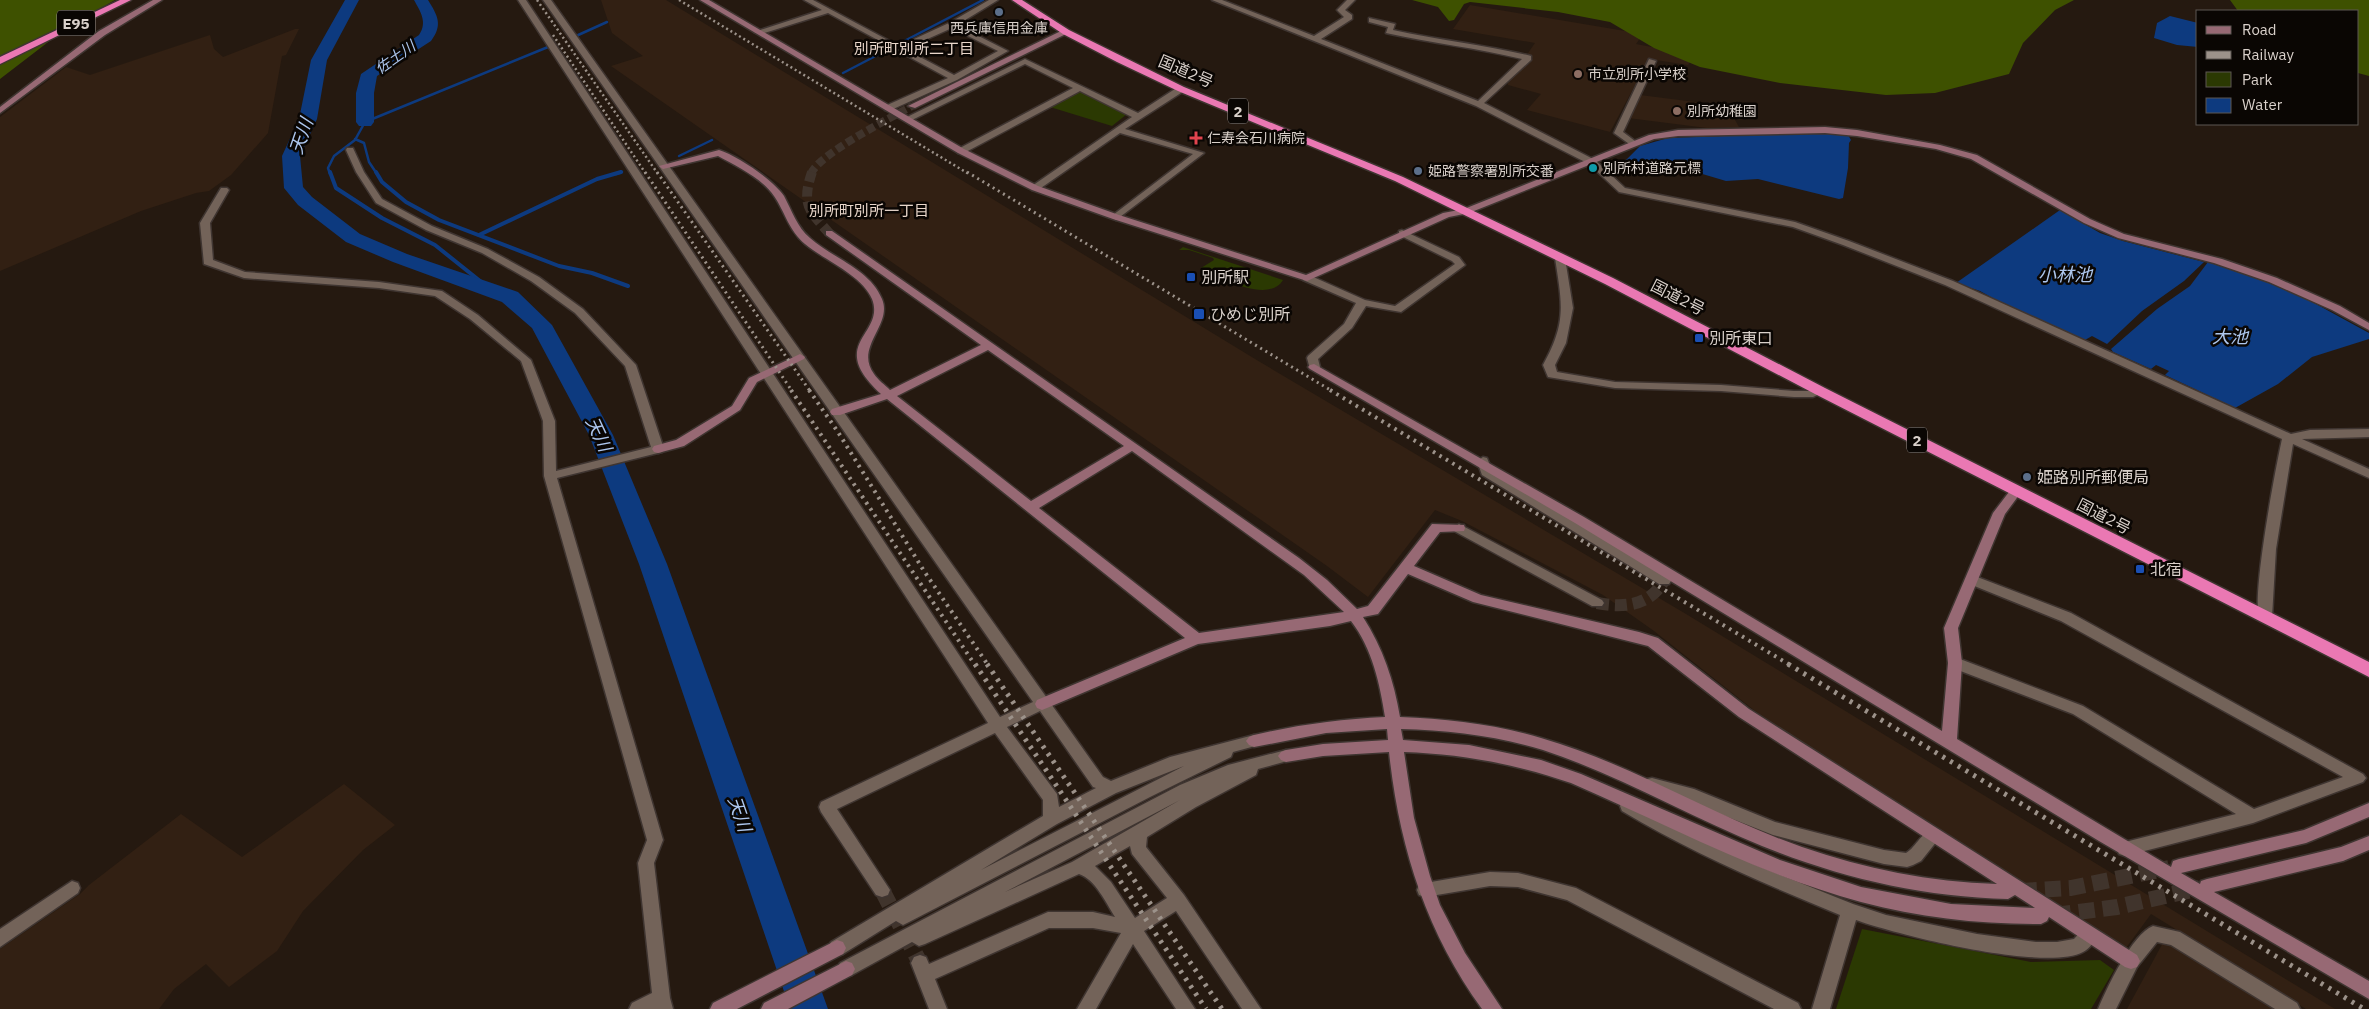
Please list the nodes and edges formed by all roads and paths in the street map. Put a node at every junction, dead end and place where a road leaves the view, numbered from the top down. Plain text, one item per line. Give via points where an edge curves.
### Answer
1 (114, 0) edge
2 (127, 0) edge
3 (158, 0) edge
4 (522, 0) edge
5 (547, 0) edge
6 (704, 0) edge
7 (808, 0) edge
8 (994, 0) edge
9 (1016, 0) edge
10 (1216, 0) edge
11 (1351, 0) edge
12 (828, 11) junction
13 (1372, 20) dead end
14 (952, 25) junction
15 (758, 32) junction
16 (1066, 32) junction
17 (1317, 38) junction
18 (897, 47) junction
19 (0, 54) edge
20 (0, 61) edge
21 (1652, 61) dead end
22 (954, 78) junction
23 (1079, 88) junction
24 (1181, 89) junction
25 (1479, 104) junction
26 (912, 106) tunnel mouth
27 (888, 108) junction
28 (0, 111) edge
29 (1139, 117) junction
30 (909, 118) junction
31 (1118, 130) junction
32 (1632, 143) junction
33 (350, 150) dead end
34 (961, 151) junction
35 (1592, 162) junction
36 (663, 166) junction
37 (1035, 188) junction
38 (224, 190) dead end
39 (1466, 211) junction
40 (1116, 217) junction
41 (830, 233) tunnel mouth
42 (1402, 233) junction
43 (1560, 258) junction
44 (1307, 278) junction
45 (1362, 302) junction
46 (2369, 327) edge
47 (989, 346) junction
48 (800, 357) junction
49 (766, 372) junction
50 (1820, 391) junction
51 (889, 395) junction
52 (836, 412) junction
53 (2369, 433) edge
54 (2288, 438) junction
55 (1132, 446) junction
56 (658, 449) junction
57 (1482, 461) junction
58 (2369, 474) edge
59 (557, 475) junction
60 (2016, 491) junction
61 (1031, 507) junction
62 (1407, 568) junction
63 (1972, 580) junction
64 (1664, 581) dead end
65 (1597, 603) tunnel mouth
66 (1354, 616) junction
67 (2265, 617) junction
68 (1196, 639) junction
69 (1955, 663) junction
70 (2369, 670) edge
71 (1042, 704) junction
72 (1393, 722) junction
73 (998, 726) junction
74 (1254, 741) junction
75 (1949, 741) junction
76 (1396, 745) junction
77 (1286, 756) junction
78 (1635, 780) junction
79 (1111, 788) junction
80 (1600, 788) junction
81 (2369, 810) edge
82 (2253, 816) junction
83 (1051, 819) junction
84 (1139, 833) junction
85 (1932, 836) junction
86 (2369, 843) edge
87 (2125, 849) junction
88 (2179, 866) tunnel mouth
89 (1078, 867) junction
90 (2207, 886) tunnel mouth
91 (72, 888) dead end
92 (882, 890) tunnel mouth
93 (1425, 890) junction
94 (2008, 892) tunnel mouth
95 (1178, 900) junction
96 (1850, 911) junction
97 (2042, 916) tunnel mouth
98 (1133, 928) junction
99 (2089, 934) junction
100 (0, 939) edge
101 (837, 948) junction
102 (2131, 961) junction
103 (846, 969) junction
104 (2369, 991) edge
105 (663, 1004) edge
106 (638, 1009) edge
107 (719, 1009) edge
108 (770, 1009) edge
109 (938, 1009) edge
110 (1086, 1009) edge
111 (1186, 1009) edge
112 (1252, 1009) edge
113 (1493, 1009) edge
114 (1792, 1009) edge
115 (1821, 1009) edge
116 (2107, 1009) edge
117 (2291, 1009) edge

1 - 19 highway, E95
2 - 20 highway, E95
3 - 28 street via 102,33
4 - 49 street
5 - 36 street
6 - 15 street
7 - 12 street
8 - 14 street
9 - 16 highway, 国道2号 / 2
10 - 17 street
11 - 17 street via 1341,10 1349,17
12 - 15 street
12 - 18 street
13 - 25 street via 1392,26 1389,31 1528,58
14 - 18 street
14 - 22 street via 1004,51
15 - 27 street
16 - 24 highway, 国道2号 / 2
16 - 26 street
17 - 25 street
18 - 22 street
21 - 32 street via 1618,133
22 - 27 street
23 - 29 street
23 - 30 street via 1025,61
23 - 34 street
24 - 29 street
24 - 39 highway, 国道2号 / 2 via 1379,170
25 - 35 street
27 - 30 street
29 - 31 street
30 - 34 street
31 - 37 street
31 - 40 street via 1200,153
32 - 35 street
32 - 46 street via 1678,134 1824,130 1937,147 1974,157 2087,221 2121,236 2273,280 2336,308
33 - 56 street via 379,201 429,228 485,251 535,279 579,311 630,365
34 - 37 street
35 - 39 street
35 - 54 street via 1622,190 1795,225 1949,283
36 - 48 street
36 - 51 street via 719,152 778,193 790,220 805,239 867,284 879,302 877,318 861,358 867,373
37 - 40 street
38 - 59 street via 205,223 208,262 244,275 379,285 438,294 474,316 526,360 549,421
39 - 42 street via 1446,215
39 - 43 highway, 国道2号 / 2
40 - 44 street
41 - 47 street
42 - 44 street
42 - 45 street via 1456,258 1460,265 1396,310
43 - 50 highway, 国道2号 / 2
43 - 50 street via 1568,308 1561,343 1549,365 1552,375 1615,385 1794,394
44 - 45 street
45 - 57 street via 1351,322 1312,358 1314,367
47 - 51 street
47 - 55 street
48 - 49 street
48 - 52 street
49 - 56 street via 754,380 736,408 680,443
49 - 73 street
50 - 60 highway, 国道2号 / 2
51 - 52 street
51 - 61 street
52 - 71 street
53 - 54 street via 2310,434
54 - 58 street
54 - 67 street via 2265,570
55 - 61 street
55 - 66 street via 1301,566 1342,600
56 - 59 street
57 - 64 street via 1486,472
57 - 75 street
59 - 105 street via 655,840 646,863
60 - 63 street via 1999,513
60 - 67 highway, 国道2号 / 2
61 - 68 street
62 - 65 street via 1437,527 1459,528
62 - 66 street via 1373,610
62 - 85 street via 1478,599 1653,642 1744,713
63 - 69 street via 1951,628
63 - 82 street via 2066,617 2358,778
66 - 68 street
66 - 72 street via 1375,650
67 - 70 highway, 国道2号 / 2
68 - 71 street
69 - 75 street
69 - 82 street via 2078,710
71 - 73 street
71 - 79 street via 1098,782
72 - 74 street via 1308,729
72 - 76 street
72 - 78 street via 1444,725 1510,735 1570,753
73 - 83 street via 1051,799
73 - 92 street via 828,807
74 - 79 street via 1170,763
74 - 101 street via 1178,774 967,886
75 - 87 street
76 - 77 street via 1339,748
76 - 80 street via 1498,754 1550,768
76 - 93 street via 1408,824
77 - 84 street via 1220,786
77 - 103 street via 1228,771 1185,790
78 - 85 street via 1688,794 1773,828 1884,858 1907,860 1915,856
78 - 94 street via 1772,843 1840,867 1926,886
79 - 83 street
80 - 96 street via 1673,833
80 - 97 street via 1768,862 1837,888 1944,912
81 - 88 street via 2306,836
82 - 87 street
83 - 101 street
84 - 89 street
84 - 95 street via 1138,849
85 - 99 street
86 - 90 street via 2343,854
87 - 104 street
89 - 98 street via 1089,870 1105,887
89 - 103 street
91 - 100 street
93 - 113 street via 1459,960
93 - 114 street via 1490,879 1518,880 1570,893
95 - 98 street
95 - 112 street
96 - 99 street via 1886,923 2009,948 2057,950 2079,946
96 - 115 street
98 - 109 street via 1093,920 1048,920 923,969
98 - 110 street
98 - 111 street
99 - 102 street
101 - 107 street
102 - 116 street
102 - 117 street via 2153,934 2174,938
103 - 108 street
105 - 106 street

